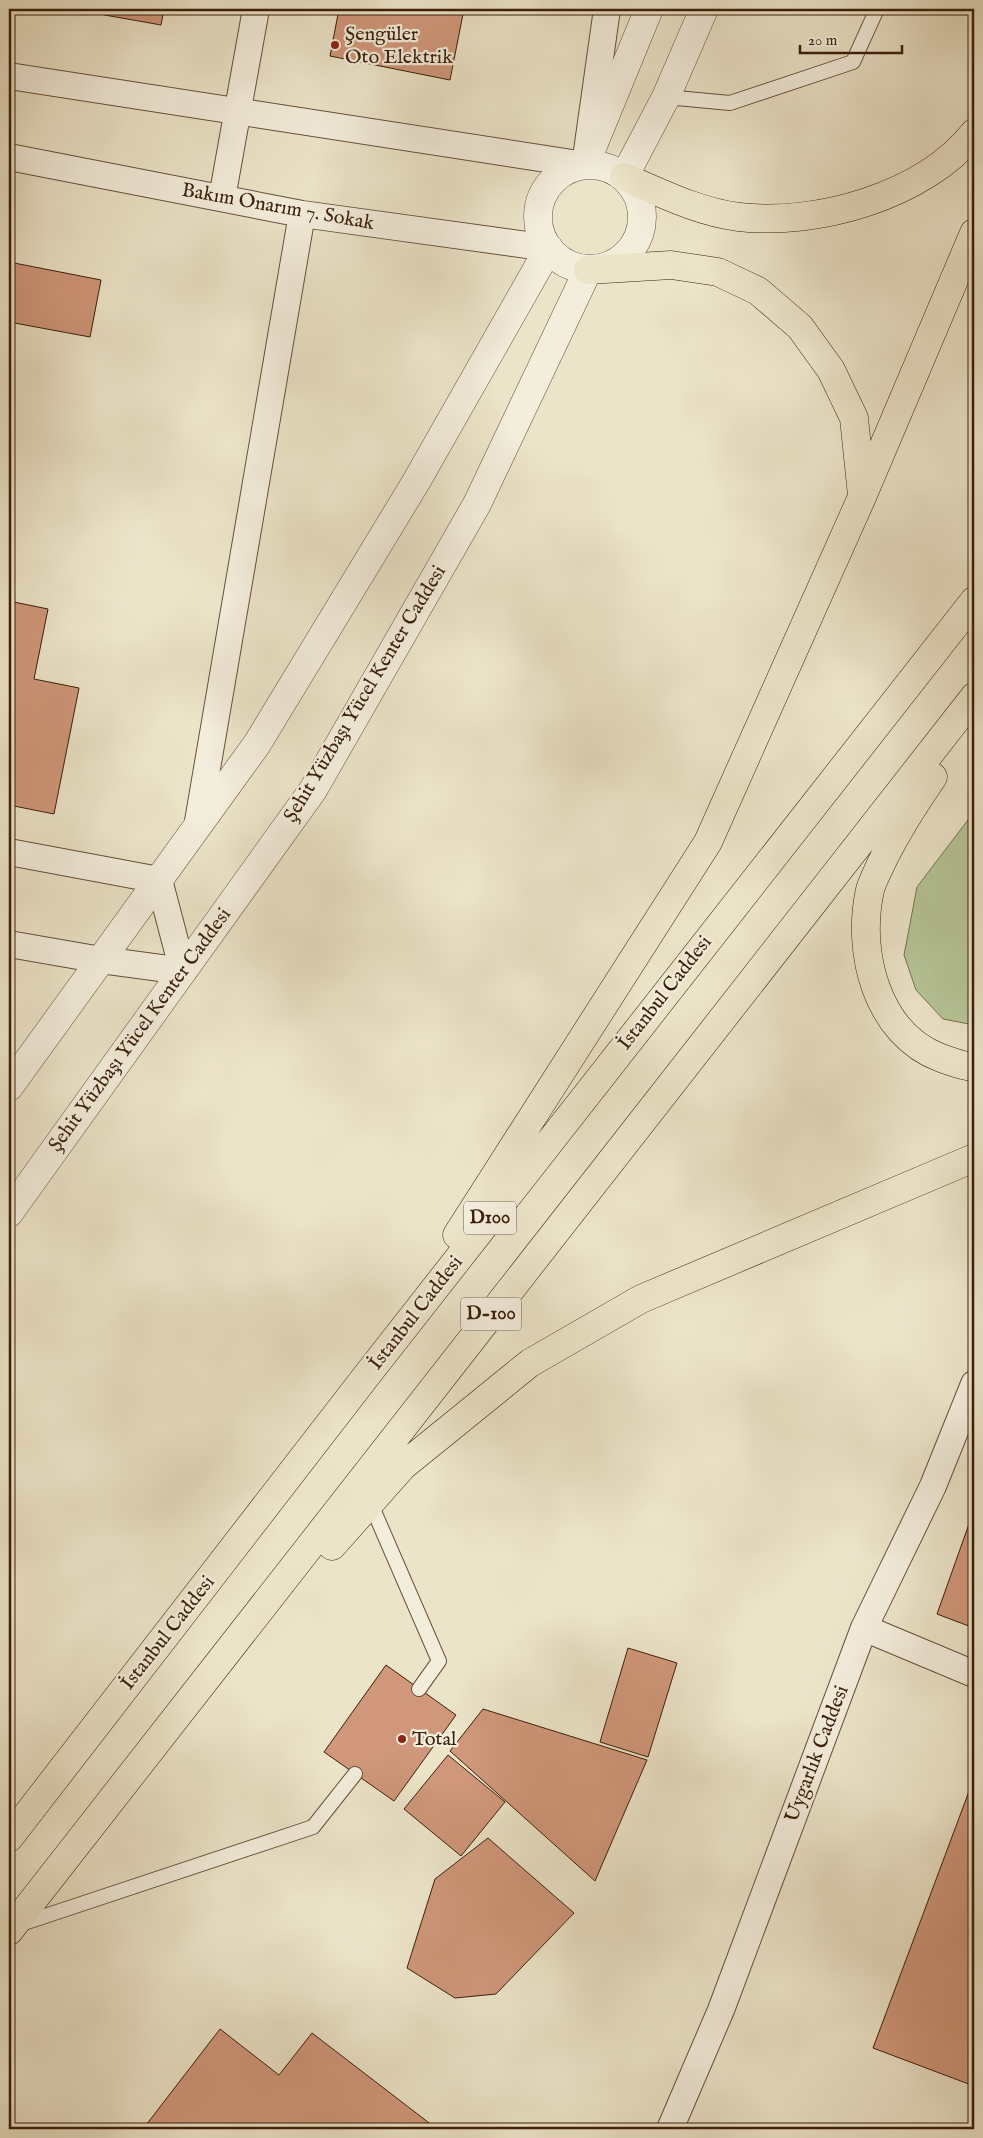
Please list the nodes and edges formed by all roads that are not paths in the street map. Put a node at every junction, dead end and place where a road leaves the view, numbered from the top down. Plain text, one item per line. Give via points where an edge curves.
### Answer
1 (256, 9) edge
2 (607, 9) edge
3 (649, 9) edge
4 (704, 9) edge
5 (876, 9) edge
6 (9, 76) edge
7 (666, 97) junction
8 (236, 113) junction
9 (974, 133) edge
10 (9, 157) edge
11 (585, 165) junction
12 (624, 177) junction
13 (222, 198) junction
14 (302, 214) junction
15 (974, 233) edge
16 (549, 248) junction
17 (588, 270) junction
18 (862, 497) junction
19 (974, 600) edge
20 (974, 697) edge
21 (974, 715) edge
22 (197, 827) junction
23 (9, 852) edge
24 (159, 880) junction
25 (9, 944) edge
26 (101, 960) junction
27 (183, 971) junction
28 (974, 1067) edge
29 (9, 1087) edge
30 (974, 1158) edge
31 (9, 1213) edge
32 (367, 1375) junction
33 (974, 1384) edge
34 (370, 1502) junction
35 (864, 1628) junction
36 (974, 1674) edge
37 (420, 1689) dead end
38 (355, 1774) dead end
39 (130, 1779) junction
40 (9, 1838) edge
41 (11, 1929) edge
42 (670, 2129) edge

1 - 8 street
2 - 11 street
3 - 11 street
4 - 7 street
5 - 7 lane via 853,62 730,103
6 - 8 street
7 - 12 street
8 - 11 street
8 - 13 street
9 - 12 highway via 963,147 920,178 876,198 836,211 797,217 739,217 685,204
10 - 13 street, Bakım Onarım 7. Sokak
11 - 12 street via 612,170
11 - 16 street via 567,170 552,181 543,196 538,214 540,232
12 - 17 street via 641,204 639,236 619,261 604,268
13 - 14 street, Bakım Onarım 7. Sokak
14 - 16 street, Bakım Onarım 7. Sokak
14 - 22 street
15 - 18 highway
16 - 17 street via 573,267
16 - 22 street via 416,482 257,744
17 - 18 highway via 671,265 718,272 758,292 800,327 831,370 854,418
17 - 27 street, Şehit Yüzbaşı Yücel Kenter Caddesi via 477,504 313,790
18 - 32 highway via 708,842
19 - 32 highway, İstanbul Caddesi / D100
20 - 39 highway, D-100
21 - 28 highway via 894,836 870,889 864,929 880,1001 894,1022 924,1052
22 - 24 street
23 - 24 street
24 - 26 street
24 - 27 street
25 - 26 street
26 - 27 street
26 - 29 street
27 - 31 street, Şehit Yüzbaşı Yücel Kenter Caddesi
30 - 34 highway via 640,1299 575,1336 530,1362 484,1398 403,1466
32 - 40 highway, İstanbul Caddesi / D100
33 - 35 street, Uygarlık Caddesi via 934,1486
34 - 37 lane via 439,1661
34 - 39 highway
35 - 36 street
35 - 42 street, Uygarlık Caddesi via 721,2010
38 - 41 lane via 314,1828
39 - 41 highway, D-100

